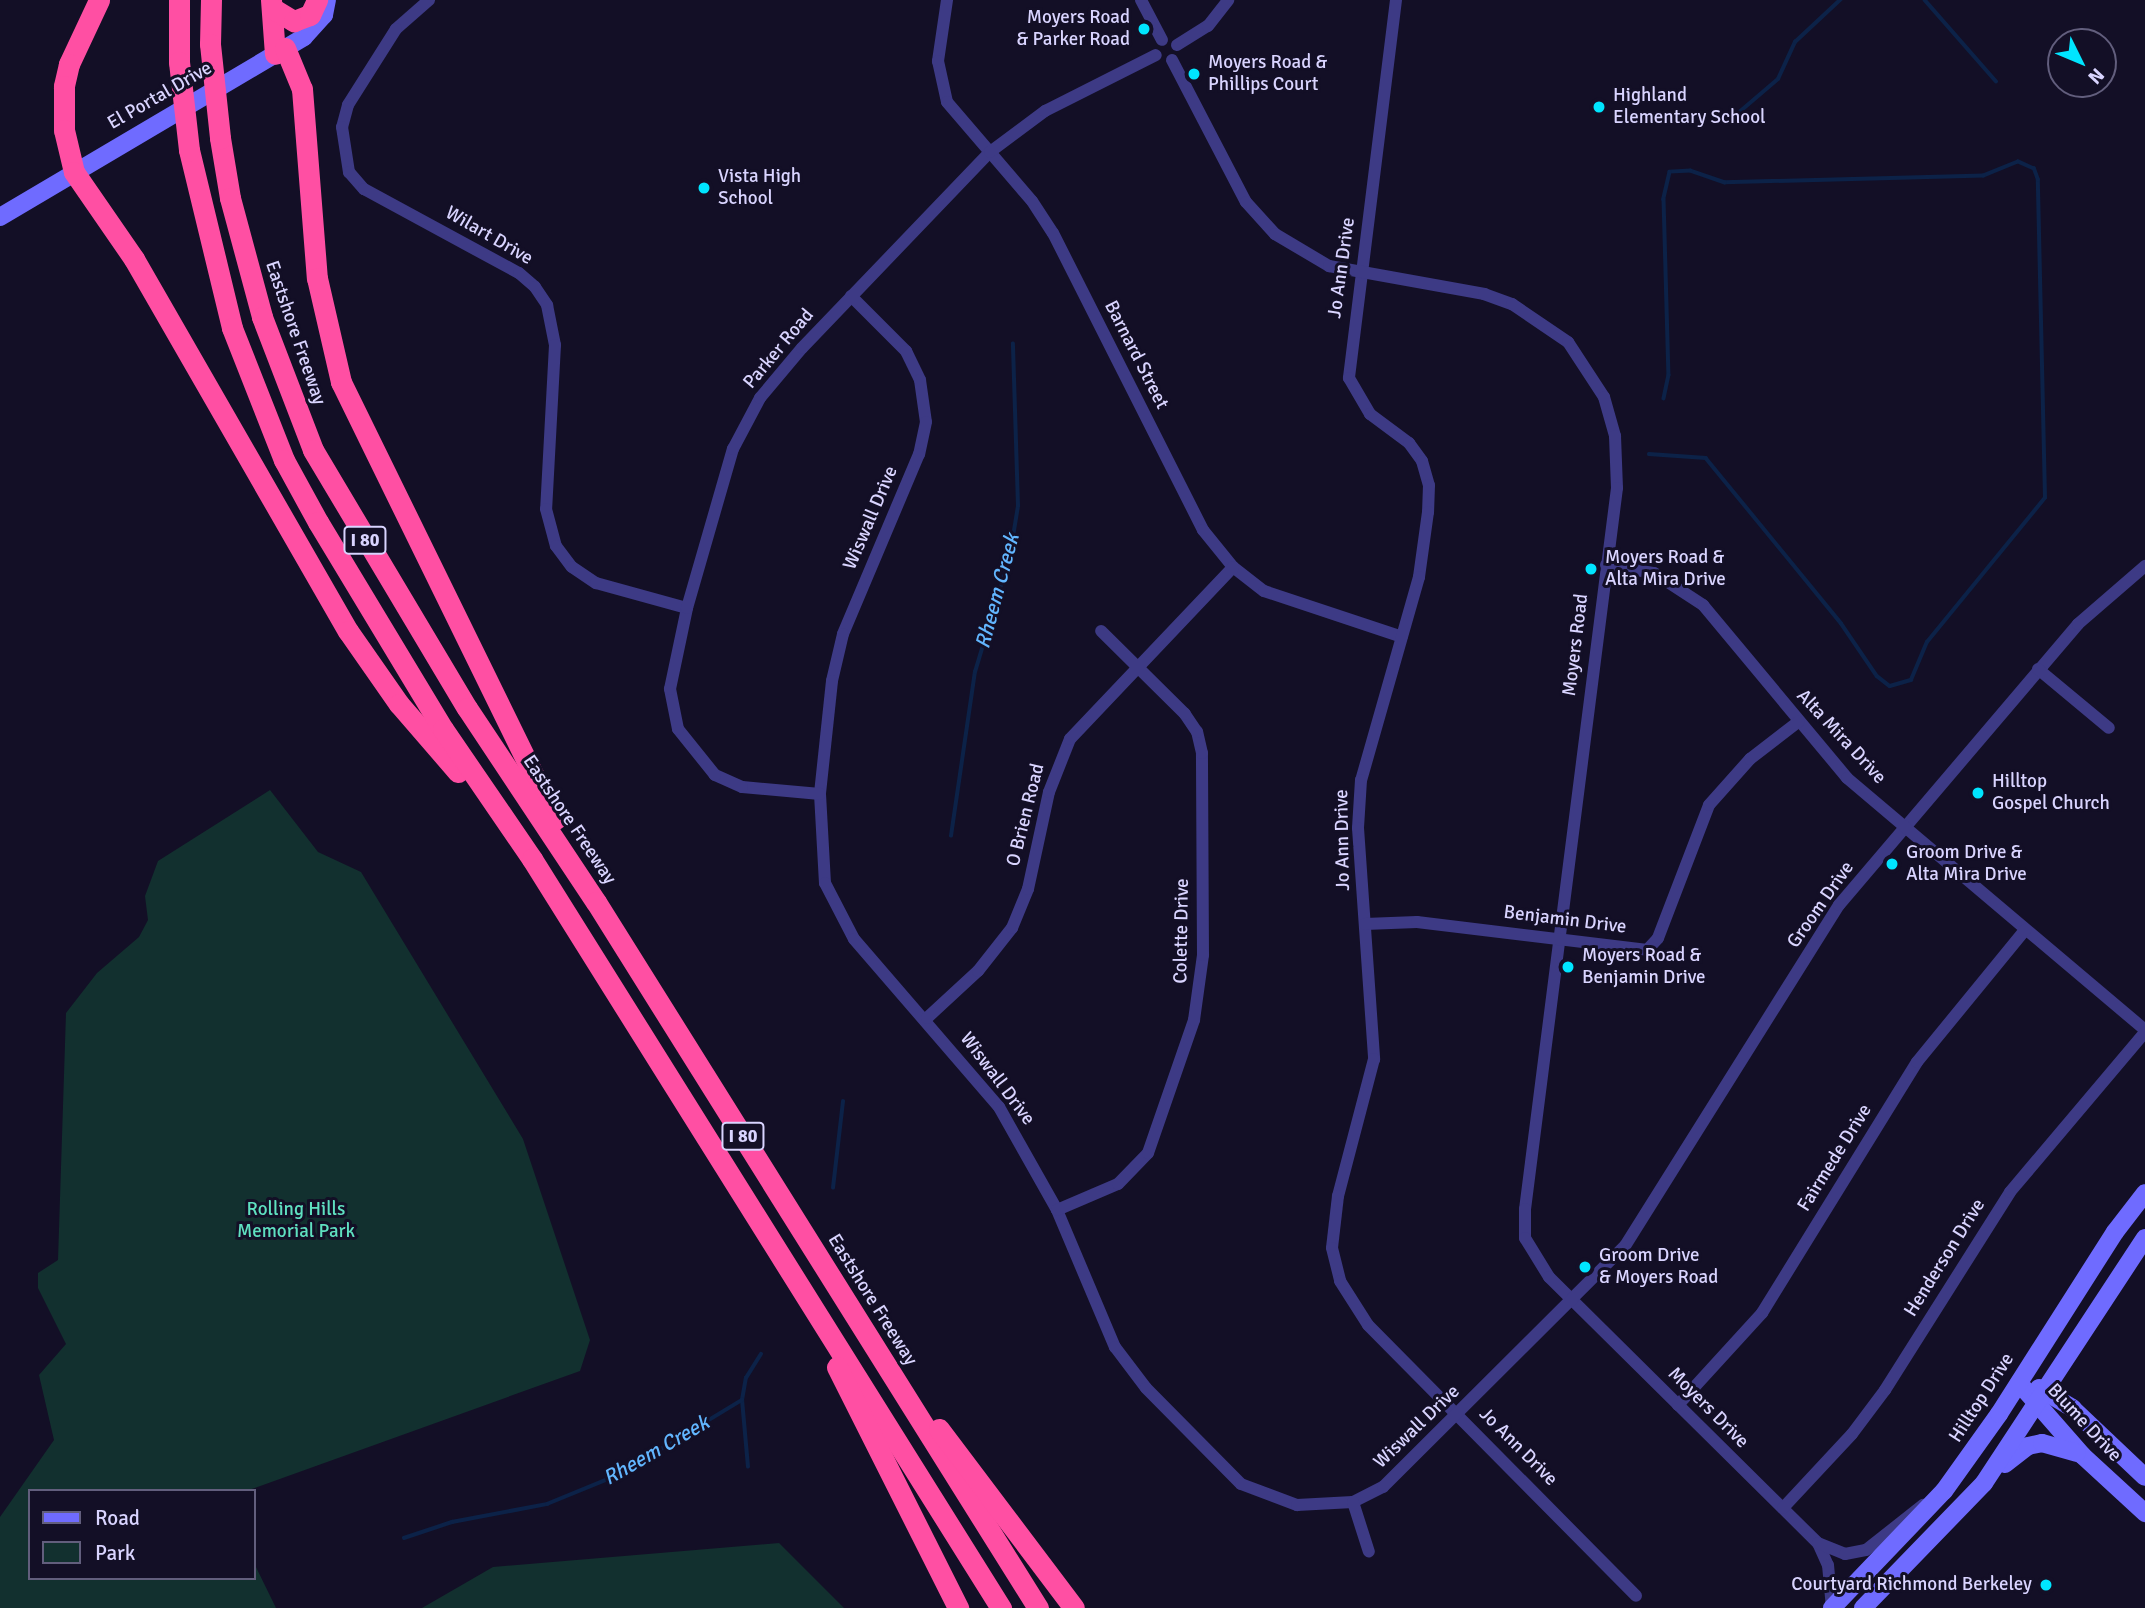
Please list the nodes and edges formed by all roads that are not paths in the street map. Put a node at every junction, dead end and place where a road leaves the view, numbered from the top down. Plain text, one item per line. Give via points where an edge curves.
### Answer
1 (99, 0) edge
2 (180, 0) edge
3 (211, 0) edge
4 (317, 0) edge
5 (327, 0) edge
6 (429, 0) edge
7 (947, 0) edge
8 (1141, 0) edge
9 (1228, 0) edge
10 (1395, 0) edge
11 (272, 4) edge
12 (1161, 40) junction
13 (1177, 45) junction
14 (280, 51) junction
15 (1156, 55) junction
16 (1172, 60) junction
17 (990, 152) junction
18 (74, 172) junction
19 (0, 216) edge
20 (1361, 274) junction
21 (851, 296) junction
22 (1606, 565) junction
23 (2145, 566) edge
24 (1233, 567) junction
25 (687, 608) junction
26 (1101, 631) dead end
27 (1402, 637) junction
28 (1136, 666) junction
29 (2038, 669) junction
30 (1798, 722) junction
31 (2109, 728) dead end
32 (820, 794) junction
33 (1904, 828) junction
34 (532, 859) junction
35 (596, 902) junction
36 (1365, 924) junction
37 (2025, 930) junction
38 (1559, 938) junction
39 (927, 1018) junction
40 (2145, 1031) edge
41 (2145, 1193) edge
42 (1057, 1210) junction
43 (2145, 1238) edge
44 (801, 1289) junction
45 (1572, 1300) junction
46 (889, 1369) junction
47 (2019, 1383) junction
48 (2049, 1390) junction
49 (1678, 1405) junction
50 (2038, 1407) junction
51 (1458, 1415) junction
52 (2082, 1455) junction
53 (2145, 1477) edge
54 (1984, 1483) junction
55 (1944, 1491) junction
56 (1353, 1502) junction
57 (1783, 1508) junction
58 (2145, 1513) edge
59 (1818, 1543) junction
60 (1369, 1552) dead end
61 (1636, 1595) dead end
62 (958, 1608) edge
63 (1001, 1608) edge
64 (1038, 1608) edge
65 (1074, 1608) edge
66 (1832, 1608) edge
67 (1863, 1608) edge

1 - 18 highway via 69,64 64,86 64,130
2 - 34 highway, I 80, bridge via 179,62 189,150 232,328 284,460 443,729
3 - 35 highway, Eastshore Freeway / I 80, bridge via 210,44 219,138 230,198 258,306 313,450 467,708
4 - 11 highway via 304,20 288,20
5 - 14 main road, El Portal Drive via 324,15 304,37
6 - 25 street, Wilart Drive via 396,29 348,106 342,127 349,172 364,189 519,273 535,287 547,305 555,345 546,509 556,546 572,567 596,583
7 - 17 street, Barnard Street via 938,61 940,82 947,102
8 - 12 street
9 - 13 street via 1208,26
10 - 20 street, Jo Ann Drive
11 - 14 highway
12 - 13 street
12 - 15 street
13 - 16 street
14 - 18 main road, El Portal Drive
14 - 35 highway via 302,89 317,278 341,382
15 - 16 street
15 - 17 street, Parker Road via 1045,111
16 - 20 street, Moyers Road via 1237,187 1259,219 1309,257
17 - 21 street, Parker Road
17 - 24 street, Barnard Street via 1053,233 1203,530
18 - 19 main road, El Portal Drive
18 - 34 highway via 134,259 348,631 399,704
20 - 22 street, Moyers Road via 1484,294 1530,313 1576,351 1604,397 1615,436 1616,488
20 - 27 street, Jo Ann Drive via 1349,378 1370,414 1409,443 1429,485 1419,577
21 - 25 street, Parker Road via 760,398 733,449
21 - 32 street, Wiswall Drive via 906,351 920,380 926,422 919,454 843,634 831,689
22 - 30 street, Alta Mira Drive via 1654,573 1703,605
22 - 38 street, Moyers Road
23 - 29 street, Groom Drive via 2078,624
24 - 27 street, Barnard Street via 1264,591 1288,601
24 - 28 street, O Brien Road
25 - 32 street, Parker Road via 670,689 678,729 695,755 715,775 742,787
26 - 28 street, Colette Drive
27 - 36 street, Jo Ann Drive via 1361,780 1358,828
28 - 39 street, O Brien Road via 1070,739 1058,763 1028,889 1012,928 978,971
28 - 42 street, Colette Drive via 1185,714 1202,753 1199,993 1148,1153 1118,1184
29 - 31 street
29 - 33 street, Groom Drive
30 - 33 street, Alta Mira Drive via 1847,778
30 - 38 street, Benjamin Drive via 1750,759 1709,805 1658,938 1647,950
32 - 39 street, Wiswall Drive via 825,883 839,914 854,939
33 - 37 street, Alta Mira Drive
33 - 45 street, Groom Drive via 1839,905 1643,1223
34 - 44 highway, I 80
35 - 46 highway, Eastshore Freeway / I 80
36 - 38 street, Benjamin Drive via 1417,922
36 - 51 street, Jo Ann Drive via 1374,1059 1339,1196 1332,1248 1352,1305
37 - 40 street, Alta Mira Drive
37 - 49 street, Fairmede Drive via 1917,1062 1762,1313
38 - 45 street, Moyers Road via 1525,1238 1540,1266
39 - 42 street, Wiswall Drive via 999,1107
40 - 57 street, Henderson Drive via 2010,1192 1885,1390 1852,1434
41 - 47 main road, Hilltop Drive via 2087,1272
42 - 56 street, Wiswall Drive via 1115,1347 1190,1437 1241,1484 1268,1497 1297,1505
43 - 48 main road
44 - 62 highway
44 - 63 highway, I 80
45 - 49 street, Moyers Drive
45 - 51 street, Wiswall Drive
46 - 64 highway, Eastshore Freeway / I 80
46 - 65 highway via 975,1473
47 - 48 main road, Blume Drive
47 - 50 main road, Blume Drive
47 - 55 main road, Hilltop Drive
48 - 50 main road
48 - 53 main road, Blume Drive
49 - 57 street, Moyers Drive
50 - 52 main road, Blume Drive
50 - 54 main road
51 - 56 street, Wiswall Drive via 1383,1487
51 - 61 street, Jo Ann Drive
52 - 54 main road via 2053,1443 2028,1446
52 - 58 main road, Blume Drive
54 - 67 main road
55 - 59 street via 1866,1550 1845,1554
55 - 66 main road, Hilltop Drive
56 - 60 street
57 - 59 street, Moyers Drive
59 - 66 street via 1828,1565

